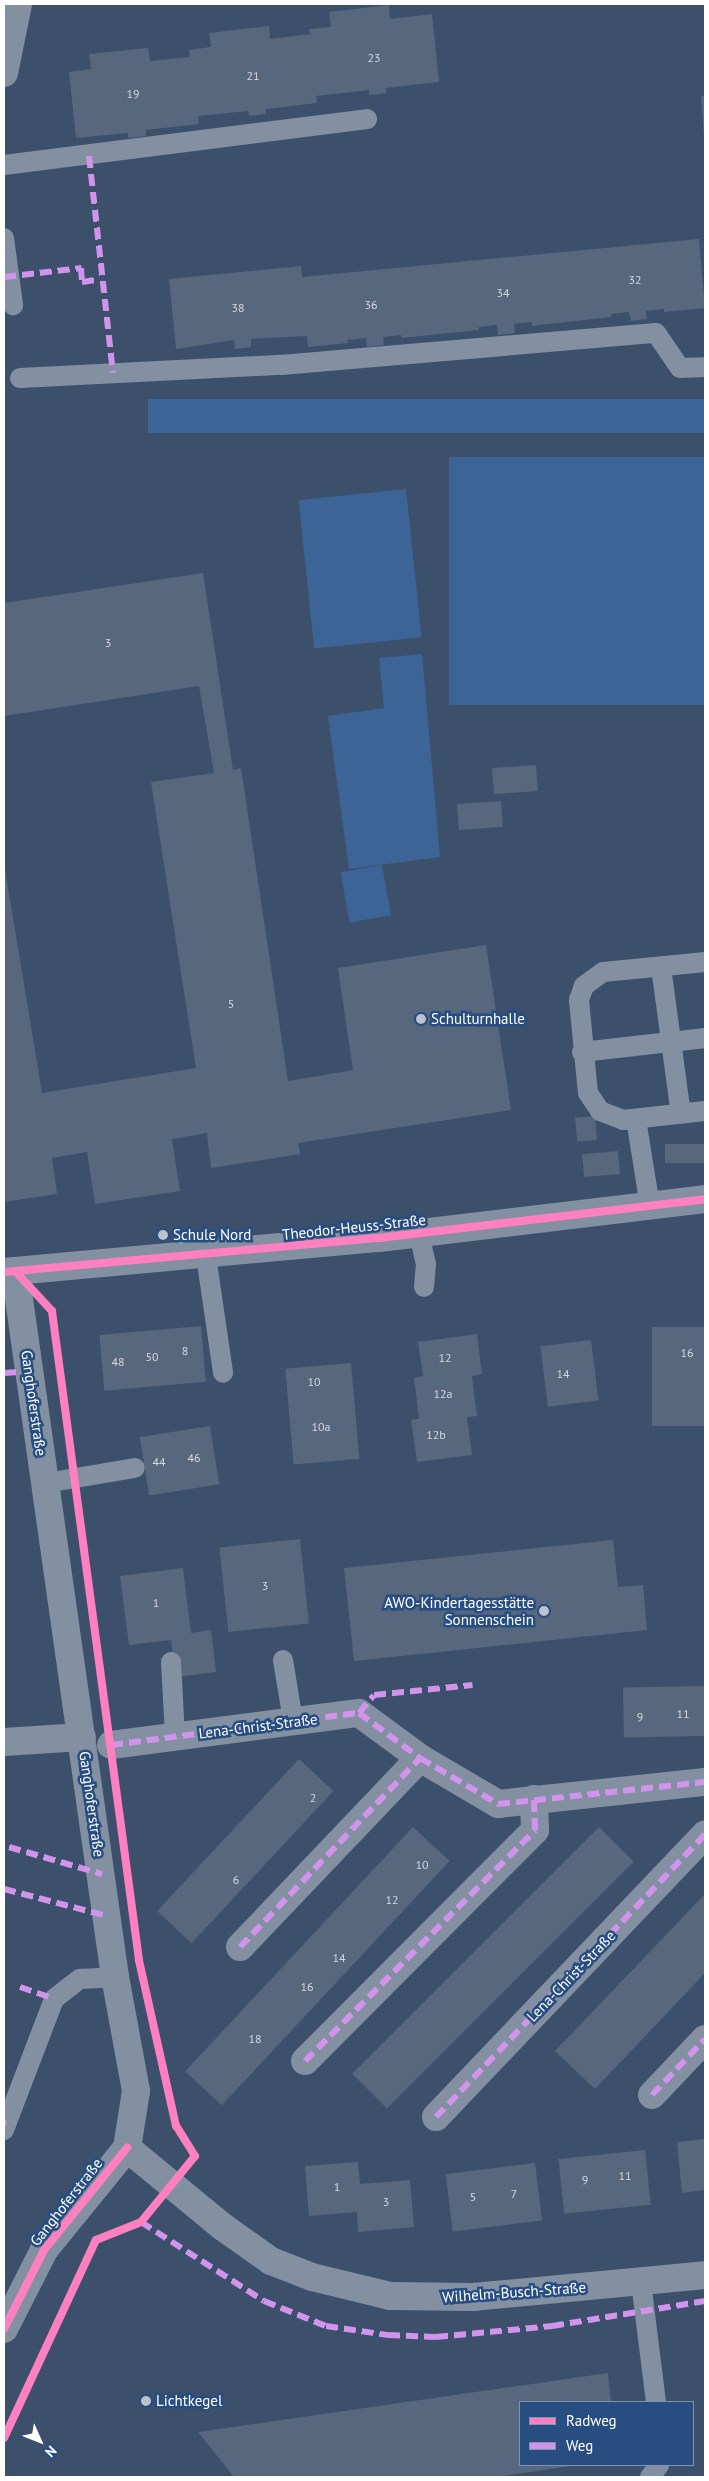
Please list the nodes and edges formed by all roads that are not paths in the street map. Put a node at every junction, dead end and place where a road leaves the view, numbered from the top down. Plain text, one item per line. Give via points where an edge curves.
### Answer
1 (18, 4) edge
2 (4, 73) edge
3 (367, 119) dead end
4 (4, 165) edge
5 (4, 238) edge
6 (13, 305) dead end
7 (705, 367) edge
8 (20, 378) dead end
9 (705, 962) edge
10 (661, 967) junction
11 (705, 1038) edge
12 (670, 1041) junction
13 (582, 1052) junction
14 (705, 1111) edge
15 (681, 1114) junction
16 (636, 1119) junction
17 (705, 1199) edge
18 (650, 1206) junction
19 (419, 1234) junction
20 (206, 1256) junction
21 (9, 1271) edge
22 (424, 1287) dead end
23 (223, 1373) dead end
24 (135, 1468) dead end
25 (46, 1483) junction
26 (283, 1660) dead end
27 (171, 1662) dead end
28 (293, 1721) junction
29 (82, 1737) junction
30 (176, 1737) junction
31 (4, 1742) edge
32 (112, 1745) dead end
33 (420, 1758) junction
34 (705, 1782) edge
35 (534, 1800) junction
36 (705, 1835) edge
37 (240, 1947) dead end
38 (115, 1977) junction
39 (705, 2038) edge
40 (304, 2061) dead end
41 (652, 2095) dead end
42 (436, 2117) dead end
43 (4, 2130) edge
44 (127, 2148) junction
45 (705, 2275) edge
46 (641, 2282) junction
47 (11, 2294) edge
48 (4, 2329) edge
49 (656, 2401) edge
50 (658, 2466) edge
51 (650, 2477) edge

1 - 2 street
3 - 4 lane
5 - 6 lane
7 - 8 lane via 680,368 656,333 281,365
9 - 10 lane
10 - 12 lane
10 - 13 lane via 603,972 584,986 579,1000
11 - 12 lane
12 - 13 lane
12 - 15 lane
13 - 16 lane via 592,1101 611,1117
14 - 15 lane
15 - 16 lane
16 - 18 lane
17 - 18 street, Theodor-Heuss-Straße
18 - 19 street, Theodor-Heuss-Straße
19 - 20 street, Theodor-Heuss-Straße
19 - 22 lane via 426,1264
20 - 21 street, Theodor-Heuss-Straße
20 - 23 lane
21 - 25 street, Ganghoferstraße
24 - 25 lane
25 - 29 street, Ganghoferstraße
26 - 28 lane
27 - 30 lane
28 - 30 street, Lena-Christ-Straße
28 - 33 street, Lena-Christ-Straße via 359,1713
29 - 31 street
29 - 38 street, Ganghoferstraße
30 - 32 street, Lena-Christ-Straße
33 - 35 street, Lena-Christ-Straße via 498,1804
33 - 37 street
34 - 35 street, Lena-Christ-Straße
35 - 40 street via 535,1830
36 - 42 street, Lena-Christ-Straße
38 - 43 lane via 80,1979 54,1999
38 - 44 street, Ganghoferstraße via 136,2091
39 - 41 street
44 - 46 street, Wilhelm-Busch-Straße via 223,2227 271,2261 312,2276 390,2296 455,2297
44 - 47 street, Ganghoferstraße
45 - 46 street, Wilhelm-Busch-Straße
46 - 49 lane
47 - 48 street, Ganghoferstraße
50 - 51 lane

